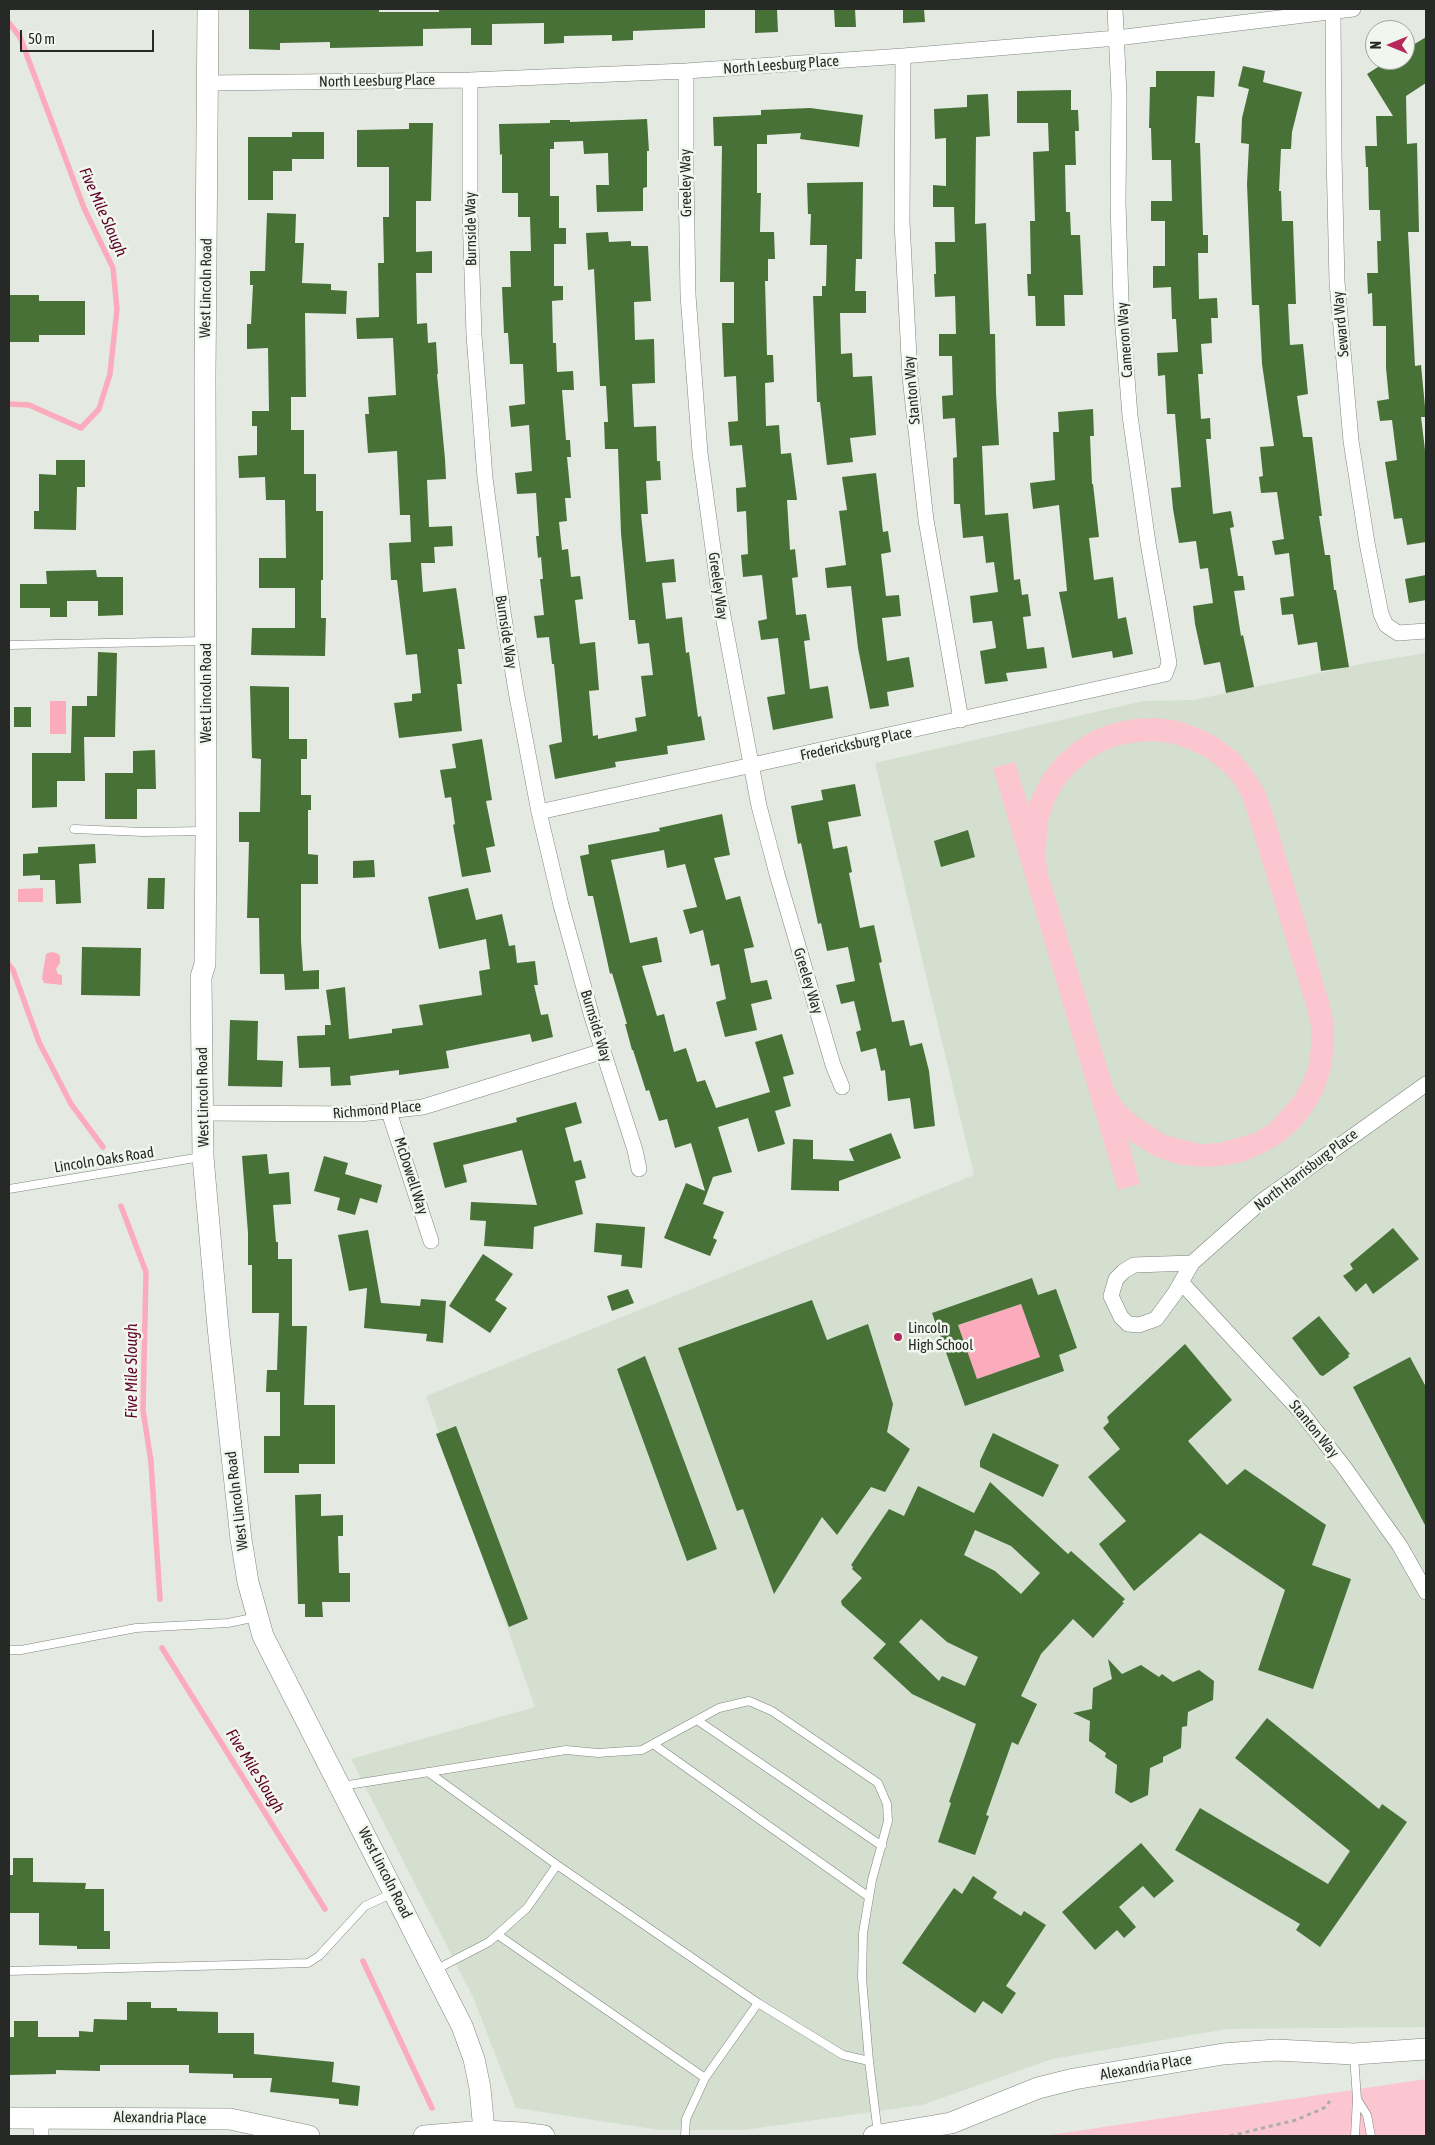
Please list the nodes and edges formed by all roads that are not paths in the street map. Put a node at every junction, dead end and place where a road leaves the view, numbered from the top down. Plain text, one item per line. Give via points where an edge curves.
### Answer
1 (208, 9) edge
2 (1115, 9) edge
3 (1353, 9) edge
4 (1333, 12) junction
5 (1117, 38) junction
6 (903, 56) junction
7 (686, 71) junction
8 (470, 80) junction
9 (208, 83) junction
10 (1426, 632) edge
11 (206, 641) junction
12 (9, 644) edge
13 (1168, 668) joint
14 (961, 720) junction
15 (751, 767) junction
16 (539, 812) junction
17 (74, 829) dead end
18 (206, 830) junction
19 (603, 1051) junction
20 (1426, 1084) edge
21 (842, 1087) dead end
22 (389, 1112) junction
23 (202, 1114) junction
24 (203, 1157) junction
25 (639, 1169) dead end
26 (9, 1189) edge
27 (431, 1241) dead end
28 (1192, 1263) junction
29 (1181, 1282) junction
30 (1426, 1592) edge
31 (256, 1617) junction
32 (9, 1650) edge
33 (697, 1720) junction
34 (653, 1744) junction
35 (428, 1772) junction
36 (340, 1786) junction
37 (882, 1846) junction
38 (556, 1865) junction
39 (395, 1892) junction
40 (869, 1897) junction
41 (498, 1934) junction
42 (435, 1970) junction
43 (9, 1971) edge
44 (758, 2003) junction
45 (1426, 2049) edge
46 (1354, 2054) junction
47 (869, 2061) junction
48 (705, 2078) junction
49 (1357, 2099) junction
50 (9, 2118) edge
51 (41, 2127) edge
52 (484, 2131) junction
53 (299, 2135) edge
54 (424, 2136) edge
55 (544, 2136) edge
56 (685, 2136) edge
57 (874, 2136) edge
58 (879, 2136) edge
59 (1355, 2136) edge
60 (1371, 2136) edge

1 - 9 street, West Lincoln Road
2 - 5 street, Cameron Way
3 - 4 street, North Leesburg Place
4 - 5 street, North Leesburg Place
4 - 10 street, Seward Way via 1337,282 1351,441 1381,614 1386,625 1398,633
5 - 6 street, North Leesburg Place
5 - 13 street, Cameron Way via 1121,301 1130,406
6 - 7 street, North Leesburg Place
6 - 14 street, Stanton Way via 902,222 910,377 926,520
7 - 8 street, North Leesburg Place
7 - 15 street, Greeley Way via 688,295 700,452 720,600
8 - 9 street, North Leesburg Place
8 - 16 street, Burnside Way via 474,326 485,478 503,612
9 - 11 street, West Lincoln Road
11 - 12 lane
11 - 18 street, West Lincoln Road
13 - 14 street, Fredericksburg Place via 1158,677
14 - 15 street, Fredericksburg Place
15 - 16 street, Fredericksburg Place
15 - 21 street, Greeley Way via 777,874
16 - 19 street, Burnside Way via 561,905
17 - 18 lane
18 - 23 street, West Lincoln Road via 205,964 201,976
19 - 22 street, Richmond Place via 423,1107
19 - 25 street, Burnside Way
20 - 28 street, North Harrisburg Place via 1262,1202
22 - 23 street, Richmond Place
22 - 27 street, McDowell Way
23 - 24 street, West Lincoln Road
24 - 26 lane, Lincoln Oaks Road
24 - 31 street, West Lincoln Road via 238,1514
28 - 29 street, North Harrisburg Place
28 - 29 street, North Harrisburg Place via 1134,1265 1116,1279 1111,1296 1128,1324 1147,1324 1156,1319
29 - 30 street, Stanton Way via 1300,1412 1344,1467 1400,1546
31 - 32 lane via 228,1623 136,1628
31 - 36 street, West Lincoln Road
33 - 34 lane
33 - 37 lane
33 - 37 lane via 719,1708 749,1701 772,1712 878,1783 887,1804 888,1822
34 - 35 lane via 642,1750 598,1753 566,1750
34 - 40 lane
35 - 36 lane
35 - 38 lane
36 - 39 street, West Lincoln Road
37 - 40 lane
38 - 41 lane via 527,1908
38 - 44 lane
39 - 42 street, West Lincoln Road
39 - 43 lane via 365,1906 319,1956 308,1963
40 - 47 lane via 863,1933 862,1978
41 - 42 lane
41 - 48 lane
42 - 52 street, West Lincoln Road via 474,2059
44 - 47 lane via 843,2055
44 - 48 lane
45 - 46 street, Alexandria Place
46 - 49 lane
46 - 58 street, Alexandria Place via 1276,2050 1223,2054 1074,2079 1038,2088 951,2123
47 - 58 lane
48 - 56 lane via 686,2118
49 - 59 lane
49 - 60 lane via 1366,2115
50 - 51 street, Alexandria Place
51 - 53 street, Alexandria Place via 230,2120
52 - 54 street
52 - 55 street
57 - 58 street, Alexandria Place

